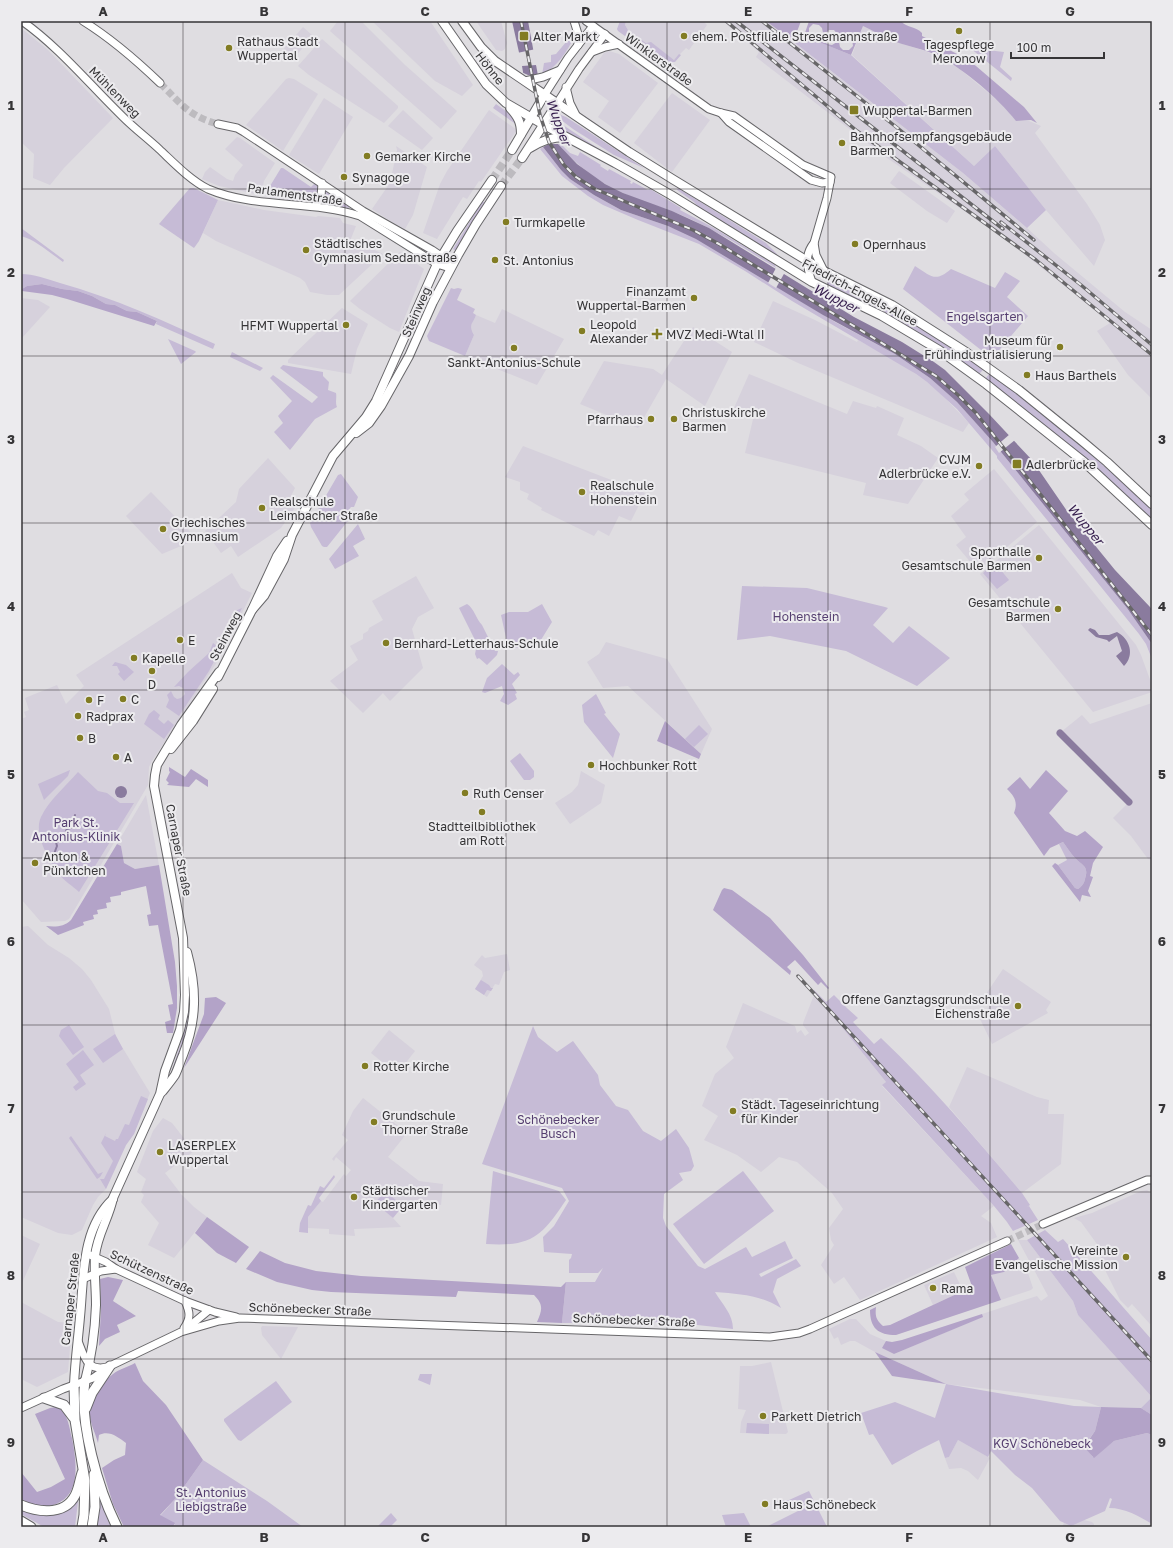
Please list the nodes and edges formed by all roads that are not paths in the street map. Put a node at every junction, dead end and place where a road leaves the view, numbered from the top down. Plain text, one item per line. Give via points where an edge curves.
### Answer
1 (22, 21) edge
2 (83, 21) edge
3 (442, 21) edge
4 (462, 21) edge
5 (574, 21) edge
6 (586, 21) edge
7 (593, 26) junction
8 (605, 34) junction
9 (619, 44) junction
10 (578, 45) junction
11 (591, 52) junction
12 (560, 70) junction
13 (522, 79) junction
14 (160, 84) tunnel mouth
15 (566, 87) junction
16 (545, 94) junction
17 (558, 102) junction
18 (506, 103) junction
19 (576, 115) junction
20 (527, 119) junction
21 (218, 124) tunnel mouth
22 (544, 125) junction
23 (521, 134) junction
24 (560, 135) junction
25 (532, 145) junction
26 (512, 150) tunnel mouth
27 (522, 158) tunnel mouth
28 (193, 179) joint
29 (492, 180) tunnel mouth
30 (322, 183) junction
31 (501, 186) tunnel mouth
32 (315, 206) junction
33 (814, 243) junction
34 (439, 260) junction
35 (806, 260) junction
36 (450, 268) junction
37 (824, 271) junction
38 (812, 282) junction
39 (966, 352) junction
40 (959, 364) junction
41 (345, 440) junction
42 (1152, 504) edge
43 (1152, 525) edge
44 (219, 672) joint
45 (1152, 1180) edge
46 (113, 1198) junction
47 (1043, 1224) tunnel mouth
48 (1007, 1240) tunnel mouth
49 (86, 1254) junction
50 (95, 1257) junction
51 (116, 1269) junction
52 (95, 1273) junction
53 (83, 1279) junction
54 (185, 1301) junction
55 (209, 1310) junction
56 (240, 1318) junction
57 (219, 1320) junction
58 (181, 1332) junction
59 (78, 1341) junction
60 (90, 1364) junction
61 (110, 1366) junction
62 (85, 1380) junction
63 (74, 1384) junction
64 (44, 1398) junction
65 (21, 1408) edge
66 (85, 1415) junction
67 (75, 1420) junction
68 (94, 1463) junction
69 (83, 1468) junction
70 (21, 1505) edge
71 (21, 1521) edge
72 (31, 1527) edge
73 (82, 1527) edge
74 (92, 1527) edge
75 (117, 1527) edge

1 - 28 main road, Mühlenweg via 54,47 123,117
2 - 14 main road via 132,57
3 - 18 main road, Höhne via 479,75
4 - 13 main road, Höhne via 481,47
5 - 10 main road
6 - 7 main road, Winklerstraße
7 - 8 main road, Winklerstraße
7 - 10 main road
8 - 9 main road, Winklerstraße
8 - 11 main road
9 - 11 main road
9 - 33 main road, Winklerstraße via 709,109 722,113 729,122 812,180 822,183 831,179
10 - 12 main road
11 - 15 main road
12 - 13 main road via 543,78
12 - 16 main road
13 - 16 main road, Höhne
15 - 17 main road
15 - 19 main road
16 - 17 main road, Friedrich-Engels-Allee
16 - 20 main road
17 - 19 main road, Friedrich-Engels-Allee
17 - 22 main road
18 - 20 main road, Höhne
18 - 23 main road via 521,124
19 - 35 main road, Friedrich-Engels-Allee via 635,156
20 - 22 main road, Friedrich-Engels-Allee
20 - 23 main road
21 - 30 main road via 237,128
22 - 24 main road, Friedrich-Engels-Allee
22 - 25 main road
23 - 26 main road
24 - 25 main road
24 - 38 main road, Friedrich-Engels-Allee via 671,195
25 - 27 main road
28 - 32 main road, Parlamentstraße via 208,189 225,194 264,202
29 - 34 main road, Steinweg
30 - 32 main road via 321,197
30 - 34 main road
31 - 36 main road, Steinweg
32 - 34 main road, Parlamentstraße via 360,216 403,243
33 - 35 main road
33 - 37 main road
34 - 36 main road
34 - 41 main road, Steinweg via 376,401 366,417
35 - 37 main road, Friedrich-Engels-Allee
35 - 38 main road
36 - 41 main road, Steinweg via 409,356 382,406 369,423
37 - 39 main road, Friedrich-Engels-Allee via 892,305
38 - 40 main road, Friedrich-Engels-Allee via 911,332
39 - 40 main road via 958,355
39 - 42 main road, Friedrich-Engels-Allee via 1019,390 1082,441
40 - 43 main road, Friedrich-Engels-Allee via 1084,462
41 - 44 main road, Steinweg via 333,456 291,536 284,559 264,596 252,610
44 - 46 main road, Carnaper Straße via 213,689 196,718 157,765 154,786 183,938 193,975 194,1015 176,1072 160,1094
45 - 47 main road
46 - 49 main road, Carnaper Straße via 100,1213
46 - 50 main road, Carnaper Straße via 97,1242
48 - 56 main road, Schönebecker Straße via 850,1312 810,1329 788,1335
49 - 50 main road, Schützenstraße
49 - 53 main road, Carnaper Straße
50 - 51 main road, Schützenstraße
50 - 52 main road, Carnaper Straße
51 - 52 main road
51 - 54 main road, Schützenstraße
52 - 53 main road
52 - 60 main road, Carnaper Straße via 95,1328
53 - 59 main road, Carnaper Straße
54 - 55 main road, Schützenstraße
54 - 58 main road via 190,1318
55 - 56 main road, Schönebecker Straße
55 - 57 main road
55 - 58 main road
56 - 57 main road, Schönebecker Straße
57 - 58 main road, Schönebecker Straße
58 - 61 main road
59 - 60 main road
59 - 63 main road, Carnaper Straße
60 - 61 main road via 98,1368
60 - 62 main road, Carnaper Straße
61 - 62 main road via 93,1378
61 - 66 highway via 92,1393
62 - 63 main road
62 - 66 highway
63 - 64 main road
63 - 67 highway
64 - 65 main road
64 - 67 highway via 64,1405
66 - 68 highway
67 - 69 highway
68 - 74 highway via 96,1494
68 - 75 highway
69 - 70 highway via 77,1491 65,1506 41,1512
69 - 73 highway via 86,1496
71 - 72 highway

